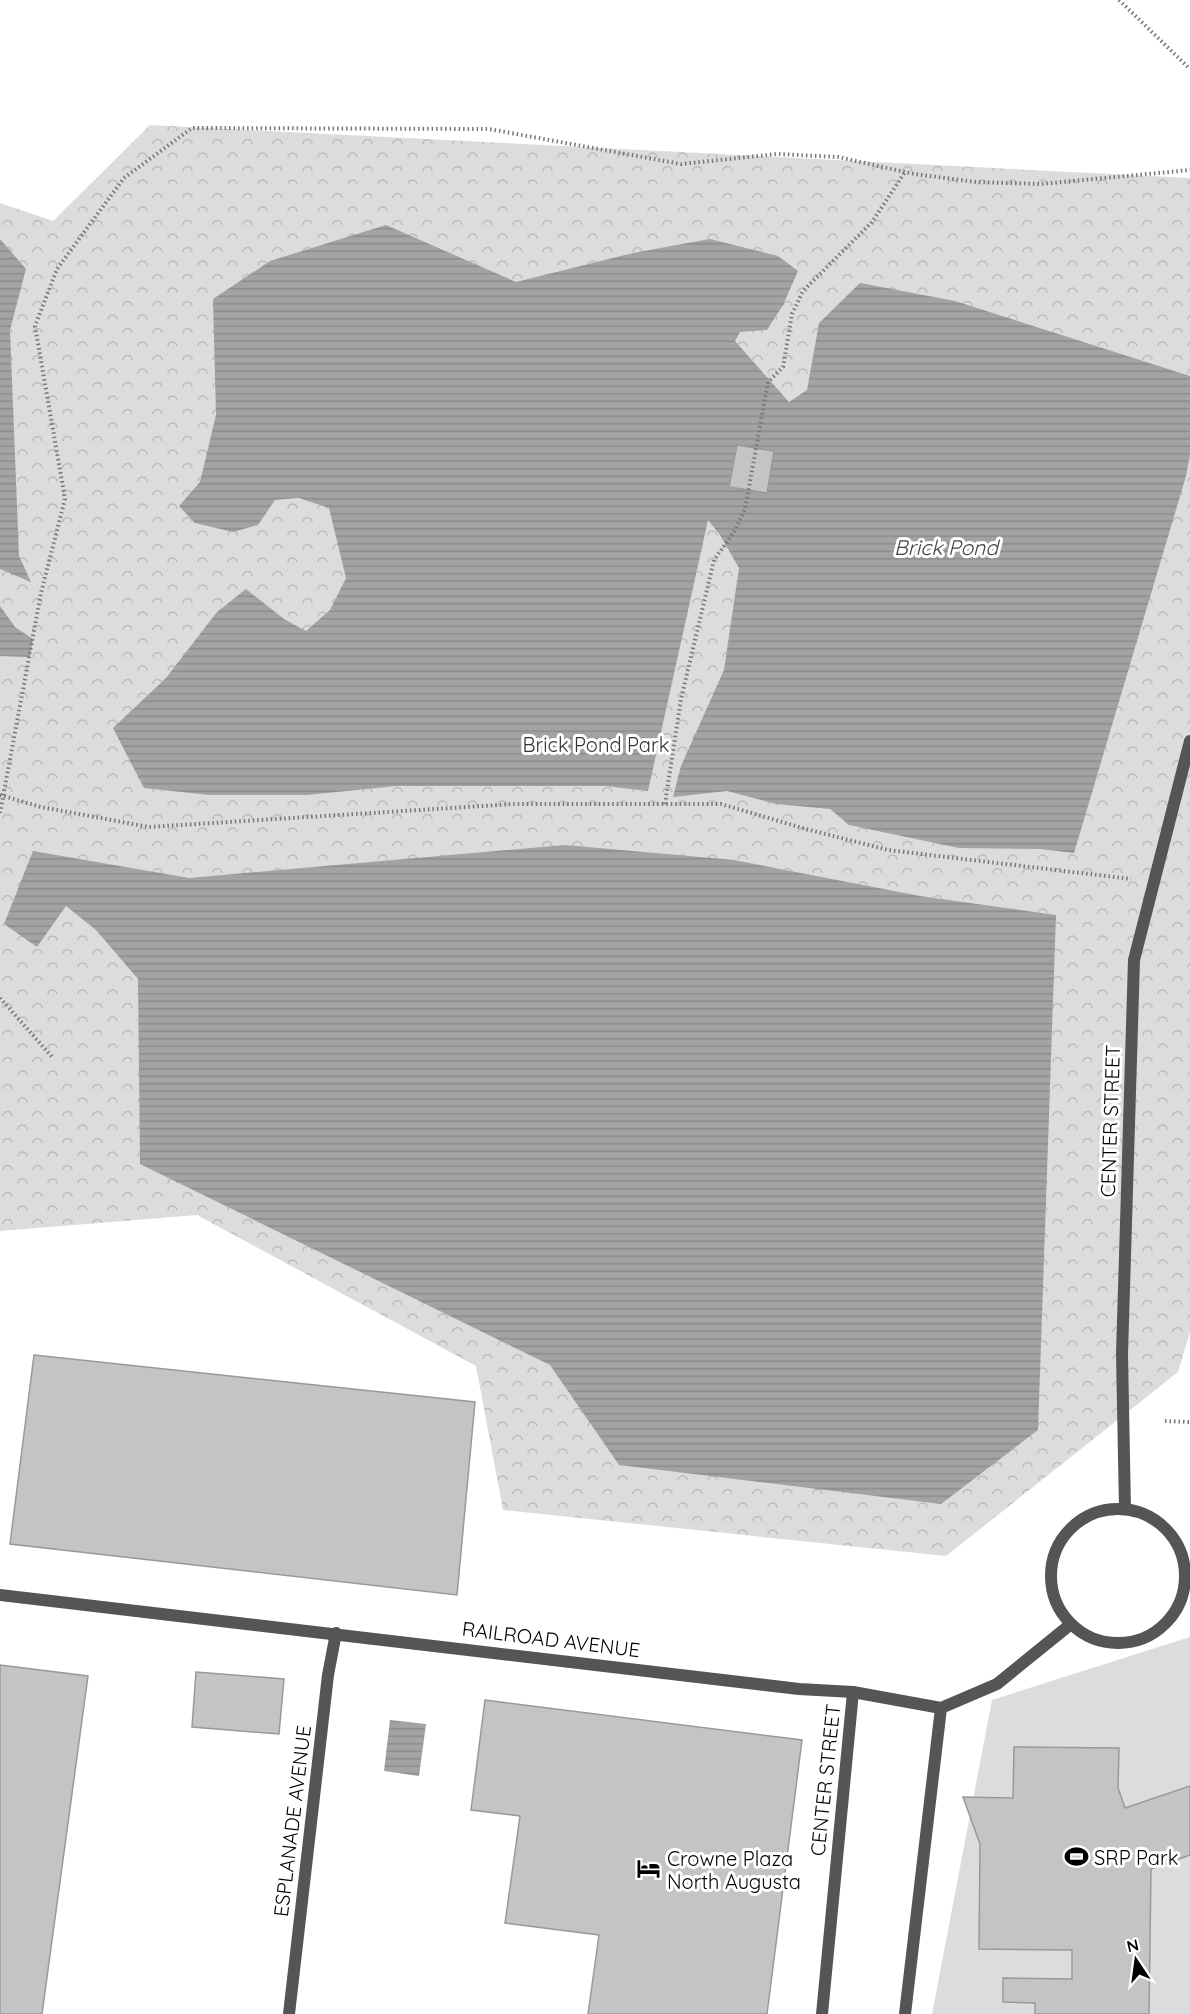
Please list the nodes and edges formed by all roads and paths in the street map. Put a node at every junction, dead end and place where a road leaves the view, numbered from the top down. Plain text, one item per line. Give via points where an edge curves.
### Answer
1 (1119, 0) edge
2 (1190, 69) edge
3 (1190, 170) edge
4 (905, 172) junction
5 (1190, 741) edge
6 (2, 796) edge
7 (665, 804) junction
8 (0, 813) edge
9 (1138, 880) dead end
10 (0, 998) edge
11 (53, 1058) dead end
12 (1190, 1420) edge
13 (1165, 1421) dead end
14 (1125, 1509) junction
15 (1188, 1589) edge
16 (0, 1595) edge
17 (1071, 1624) junction
18 (336, 1633) junction
19 (853, 1692) junction
20 (941, 1708) junction
21 (289, 2014) edge
22 (822, 2014) edge
23 (905, 2014) edge

1 - 2 path
3 - 4 path via 1041,184 976,182
4 - 6 path via 837,157 777,154 681,164 489,129 192,128 124,178 57,269 35,326 65,499 41,593
4 - 7 path via 872,222 803,291 792,314 783,368 768,382 745,509 714,560 681,699
5 - 14 street, CENTER STREET via 1134,960 1122,1354
6 - 7 path via 149,827 514,804
6 - 8 path
7 - 9 path via 721,804 888,850
10 - 11 path
12 - 13 path
14 - 15 street via 1147,1515 1165,1527 1179,1545
14 - 17 street via 1103,1510 1083,1519 1066,1533 1055,1552 1051,1573 1053,1595
15 - 17 street via 1162,1628 1143,1639 1120,1644 1098,1641 1077,1632
16 - 18 street, RAILROAD AVENUE
17 - 20 street via 997,1684
18 - 19 street, RAILROAD AVENUE via 799,1689
18 - 21 street, ESPLANADE AVENUE
19 - 20 street, RAILROAD AVENUE
19 - 22 street, CENTER STREET
20 - 23 street

